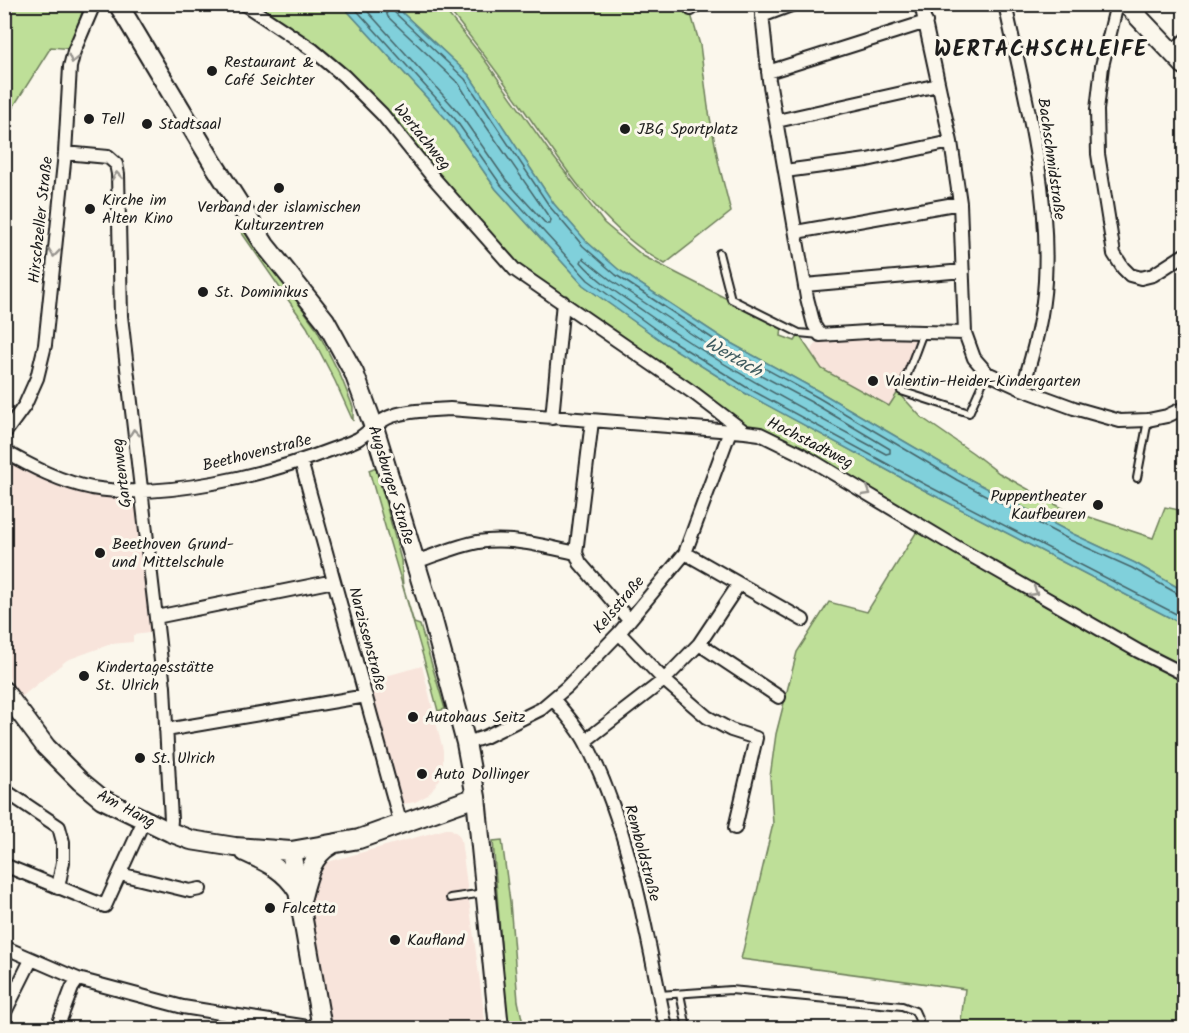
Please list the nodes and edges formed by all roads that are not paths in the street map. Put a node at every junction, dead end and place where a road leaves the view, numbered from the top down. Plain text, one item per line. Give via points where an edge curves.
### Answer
1 (94, 4) edge
2 (118, 4) edge
3 (244, 4) edge
4 (794, 4) edge
5 (921, 4) edge
6 (1005, 4) edge
7 (1117, 4) edge
8 (1126, 4) edge
9 (762, 10) edge
10 (926, 22) junction
11 (1180, 53) edge
12 (768, 72) junction
13 (938, 85) junction
14 (777, 121) junction
15 (951, 142) junction
16 (65, 153) junction
17 (785, 171) junction
18 (960, 203) junction
19 (796, 232) junction
20 (719, 254) dead end
21 (1185, 255) edge
22 (963, 271) junction
23 (805, 285) junction
24 (563, 302) junction
25 (924, 332) junction
26 (965, 333) junction
27 (820, 335) junction
28 (987, 374) junction
29 (1022, 389) junction
30 (1185, 408) edge
31 (552, 418) junction
32 (1148, 420) junction
33 (592, 421) junction
34 (374, 427) junction
35 (730, 431) junction
36 (745, 432) junction
37 (4, 434) edge
38 (4, 451) edge
39 (301, 461) junction
40 (1137, 478) dead end
41 (141, 491) junction
42 (576, 553) junction
43 (685, 553) junction
44 (415, 562) junction
45 (334, 581) junction
46 (739, 584) junction
47 (156, 617) junction
48 (629, 620) junction
49 (803, 620) dead end
50 (619, 633) junction
51 (699, 644) junction
52 (1185, 674) edge
53 (664, 680) junction
54 (4, 691) edge
55 (366, 696) junction
56 (779, 697) dead end
57 (553, 699) junction
58 (166, 730) junction
59 (585, 741) junction
60 (466, 743) junction
61 (4, 790) edge
62 (476, 797) junction
63 (144, 820) junction
64 (401, 825) junction
65 (735, 828) dead end
66 (170, 832) junction
67 (333, 844) junction
68 (235, 847) junction
69 (291, 851) junction
70 (4, 865) edge
71 (120, 874) junction
72 (58, 888) junction
73 (200, 889) dead end
74 (484, 893) junction
75 (299, 895) junction
76 (450, 898) dead end
77 (4, 947) edge
78 (31, 960) junction
79 (78, 979) junction
80 (680, 994) junction
81 (659, 995) junction
82 (4, 1014) edge
83 (57, 1029) edge
84 (314, 1029) edge
85 (322, 1029) edge
86 (499, 1029) edge
87 (666, 1029) edge
88 (687, 1029) edge
89 (918, 1029) edge

1 -> 16 street, Hirschzeller Straße via 70,67
2 - 34 main road, Augsburger Straße via 265,245 325,320 354,373
3 - 24 street, Wertachweg via 344,76 382,114 515,270
4 - 9 street
5 - 10 street
6 - 29 street, Bachschmidstraße via 1031,120 1042,186 1045,243 1041,312
7 - 21 street via 1102,66 1097,110 1098,154 1114,254 1130,275 1141,278 1154,275
8 - 11 main road
9 - 12 street
10 - 12 street
10 - 13 street
12 - 14 street
13 - 14 street
13 - 15 street
14 - 17 street
15 - 17 street via 867,160
15 - 18 street
16 -> 37 street, Hirschzeller Straße via 45,345 25,405
41 -> 16 street, Gartenweg via 121,316 116,164 108,157
17 - 19 street
18 - 19 street
18 - 22 street
19 - 23 street
20 - 27 lane via 731,299 799,333
22 - 23 street
22 - 26 street
23 - 27 street
24 - 31 street
24 - 36 street, Wertachweg
25 - 26 street
25 - 27 street
25 - 28 lane via 901,391 969,413
26 - 28 street via 974,358
28 - 29 street
29 - 32 street via 1120,421
30 - 32 street
31 - 33 street, Hochstadtweg
31 - 34 street, Hochstadtweg via 450,409 389,416
32 - 40 lane
33 - 35 street, Hochstadtweg
33 - 42 street
34 - 39 street, Beethovenstraße via 357,439
34 - 44 main road, Augsburger Straße
35 - 36 street, Hochstadtweg
35 - 43 street, Kelsstraße
36 -> 52 street, Hochstadtweg via 760,434 801,454 1128,646
38 - 41 street, Beethovenstraße via 32,467 92,488
39 - 41 street, Beethovenstraße via 224,481
39 - 45 street, Narzissenstraße
41 - 47 street, Gartenweg
42 - 44 street via 501,541 477,542
42 - 48 street via 580,563
43 - 46 street
43 - 48 street, Kelsstraße
44 - 60 main road, Augsburger Straße
45 - 47 street
45 - 55 street, Narzissenstraße
46 - 49 street
46 - 51 street
47 - 58 street, Gartenweg
48 - 50 street, Kelsstraße
50 - 53 street
50 - 57 street, Kelsstraße
51 - 53 street
51 - 56 street
53 - 59 street
53 - 65 street via 707,717 756,738
54 - 63 main road, Am Hang via 46,747 80,782 102,799
55 - 58 street
55 - 64 street, Narzissenstraße
57 - 59 street, Remboldstraße
57 - 60 street, Kelsstraße via 541,709
58 - 66 street, Gartenweg
59 - 81 street, Remboldstraße via 631,867
60 - 62 main road, Augsburger Straße
61 - 72 street via 59,827 63,862
62 - 64 main road, Am Hang
62 - 74 main road, Augsburger Straße
63 - 66 main road, Am Hang
63 - 71 street
64 - 67 main road, Am Hang
66 - 68 main road, Am Hang via 191,840
67 - 69 main road, Am Hang
67 - 75 main road via 315,858
68 - 69 main road, Am Hang
68 - 75 main road via 289,877
69 - 75 main road
70 - 72 street
71 - 72 street via 105,906
71 - 73 street via 190,891
74 - 76 lane
74 - 86 main road, Augsburger Straße
75 - 85 main road
77 - 78 street
78 - 79 street
78 - 82 street
79 - 83 street
79 - 84 street via 183,1007
80 - 81 lane
80 - 88 lane
80 - 89 lane via 731,990 902,1006 915,1011
81 - 87 street, Remboldstraße

